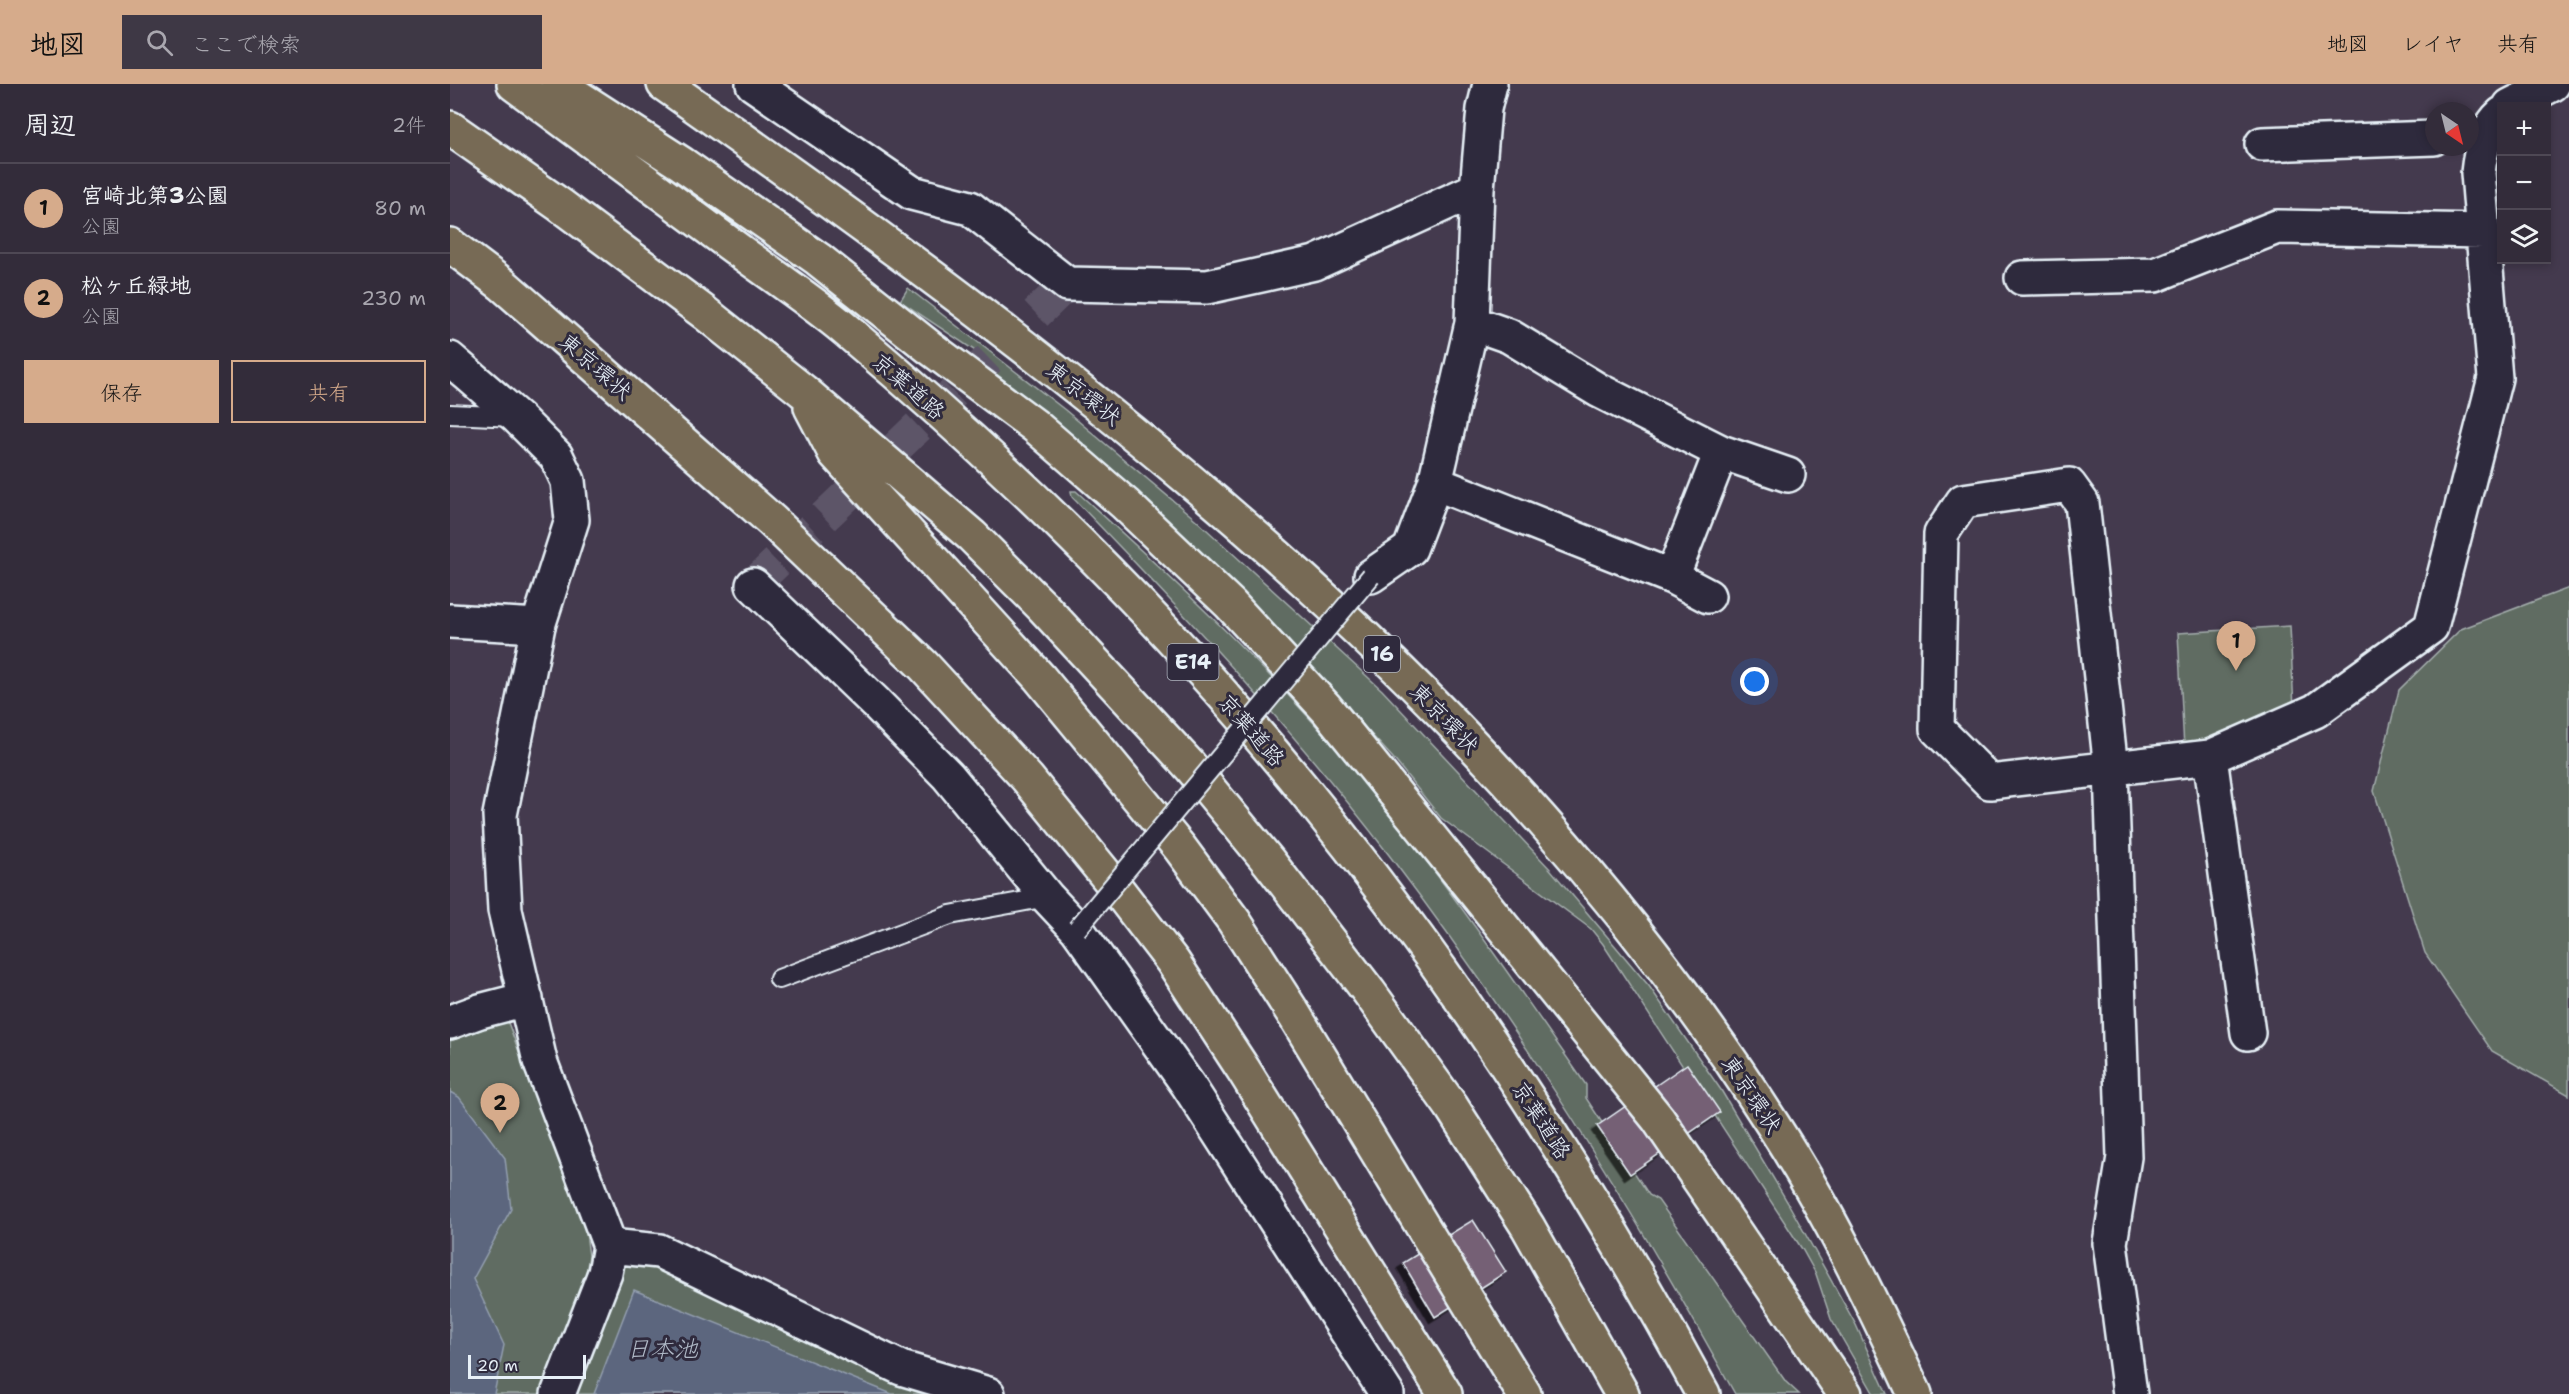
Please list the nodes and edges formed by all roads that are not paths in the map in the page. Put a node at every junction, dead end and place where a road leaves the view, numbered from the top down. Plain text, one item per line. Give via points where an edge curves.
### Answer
1 (514, 84) edge
2 (558, 84) edge
3 (664, 84) edge
4 (753, 84) edge
5 (1490, 84) edge
6 (2553, 84) edge
7 (2518, 102) edge
8 (450, 128) edge
9 (2486, 129) edge
10 (2425, 138) edge
11 (2262, 144) dead end
12 (1477, 189) junction
13 (2483, 231) junction
14 (450, 245) edge
15 (2022, 278) dead end
16 (1472, 323) junction
17 (450, 359) edge
18 (803, 391) junction
19 (450, 414) edge
20 (517, 417) junction
21 (1721, 452) junction
22 (1788, 475) dead end
23 (1435, 483) junction
24 (1371, 576) joint
25 (1672, 577) junction
26 (753, 585) dead end
27 (1708, 596) dead end
28 (450, 621) edge
29 (538, 626) junction
30 (2210, 757) junction
31 (2111, 769) junction
32 (1047, 897) junction
33 (1077, 929) junction
34 (779, 979) dead end
35 (526, 999) junction
36 (450, 1022) edge
37 (2248, 1033) dead end
38 (610, 1246) junction
39 (558, 1394) edge
40 (988, 1394) edge
41 (1388, 1394) edge
42 (1445, 1394) edge
43 (1524, 1394) edge
44 (1622, 1394) edge
45 (1702, 1394) edge
46 (1845, 1394) edge
47 (1915, 1394) edge
48 (2130, 1394) edge

1 - 45 highway, 京葉道路 / E14 via 842,327 961,432 1172,639 1309,796 1530,1098 1604,1217
2 - 46 highway via 818,259 1035,426 1125,504 1230,604 1326,708 1658,1119
3 - 47 highway, 東京環状 / 16 via 906,258 1136,434 1266,544 1431,701 1579,860 1735,1068 1808,1182 1875,1308
4 - 12 street via 912,193 970,208 1067,284 1207,287 1315,263
5 - 12 street
6 - 7 street
8 - 18 highway via 696,306
9 - 13 street via 2478,173
10 - 11 street
12 - 16 street
13 - 15 street via 2277,227 2155,275
13 - 30 street via 2495,378 2432,627 2315,711
14 - 42 highway, 東京環状 via 511,292 772,521 923,665 1027,778 1173,962
16 - 21 street via 1509,336 1598,390
16 - 23 street
17 - 20 street
18 - 43 highway via 836,453 1039,677 1180,848 1234,921
18 - 44 highway via 972,536 1043,607 1190,766 1269,862 1451,1106 1528,1227
19 - 20 lane
20 - 29 street via 556,456 568,481 572,520
21 - 22 street
21 - 25 street
23 - 24 street via 1410,549
23 - 25 street
24 - 33 lane, bridge
25 - 27 street
26 - 32 street via 948,776
28 - 29 street
29 - 35 street via 500,815 505,910
30 - 31 street
30 - 37 street
31 - 31 street via 2082,503 2068,485 1963,501 1941,534 1937,729 1990,782
31 - 48 street via 2124,1157 2110,1243
32 - 33 street
32 - 34 lane via 950,915
33 - 41 street via 1188,1085
35 - 36 street
35 - 38 street via 540,1061
38 - 39 street via 605,1273
38 - 40 street via 659,1251 901,1368

